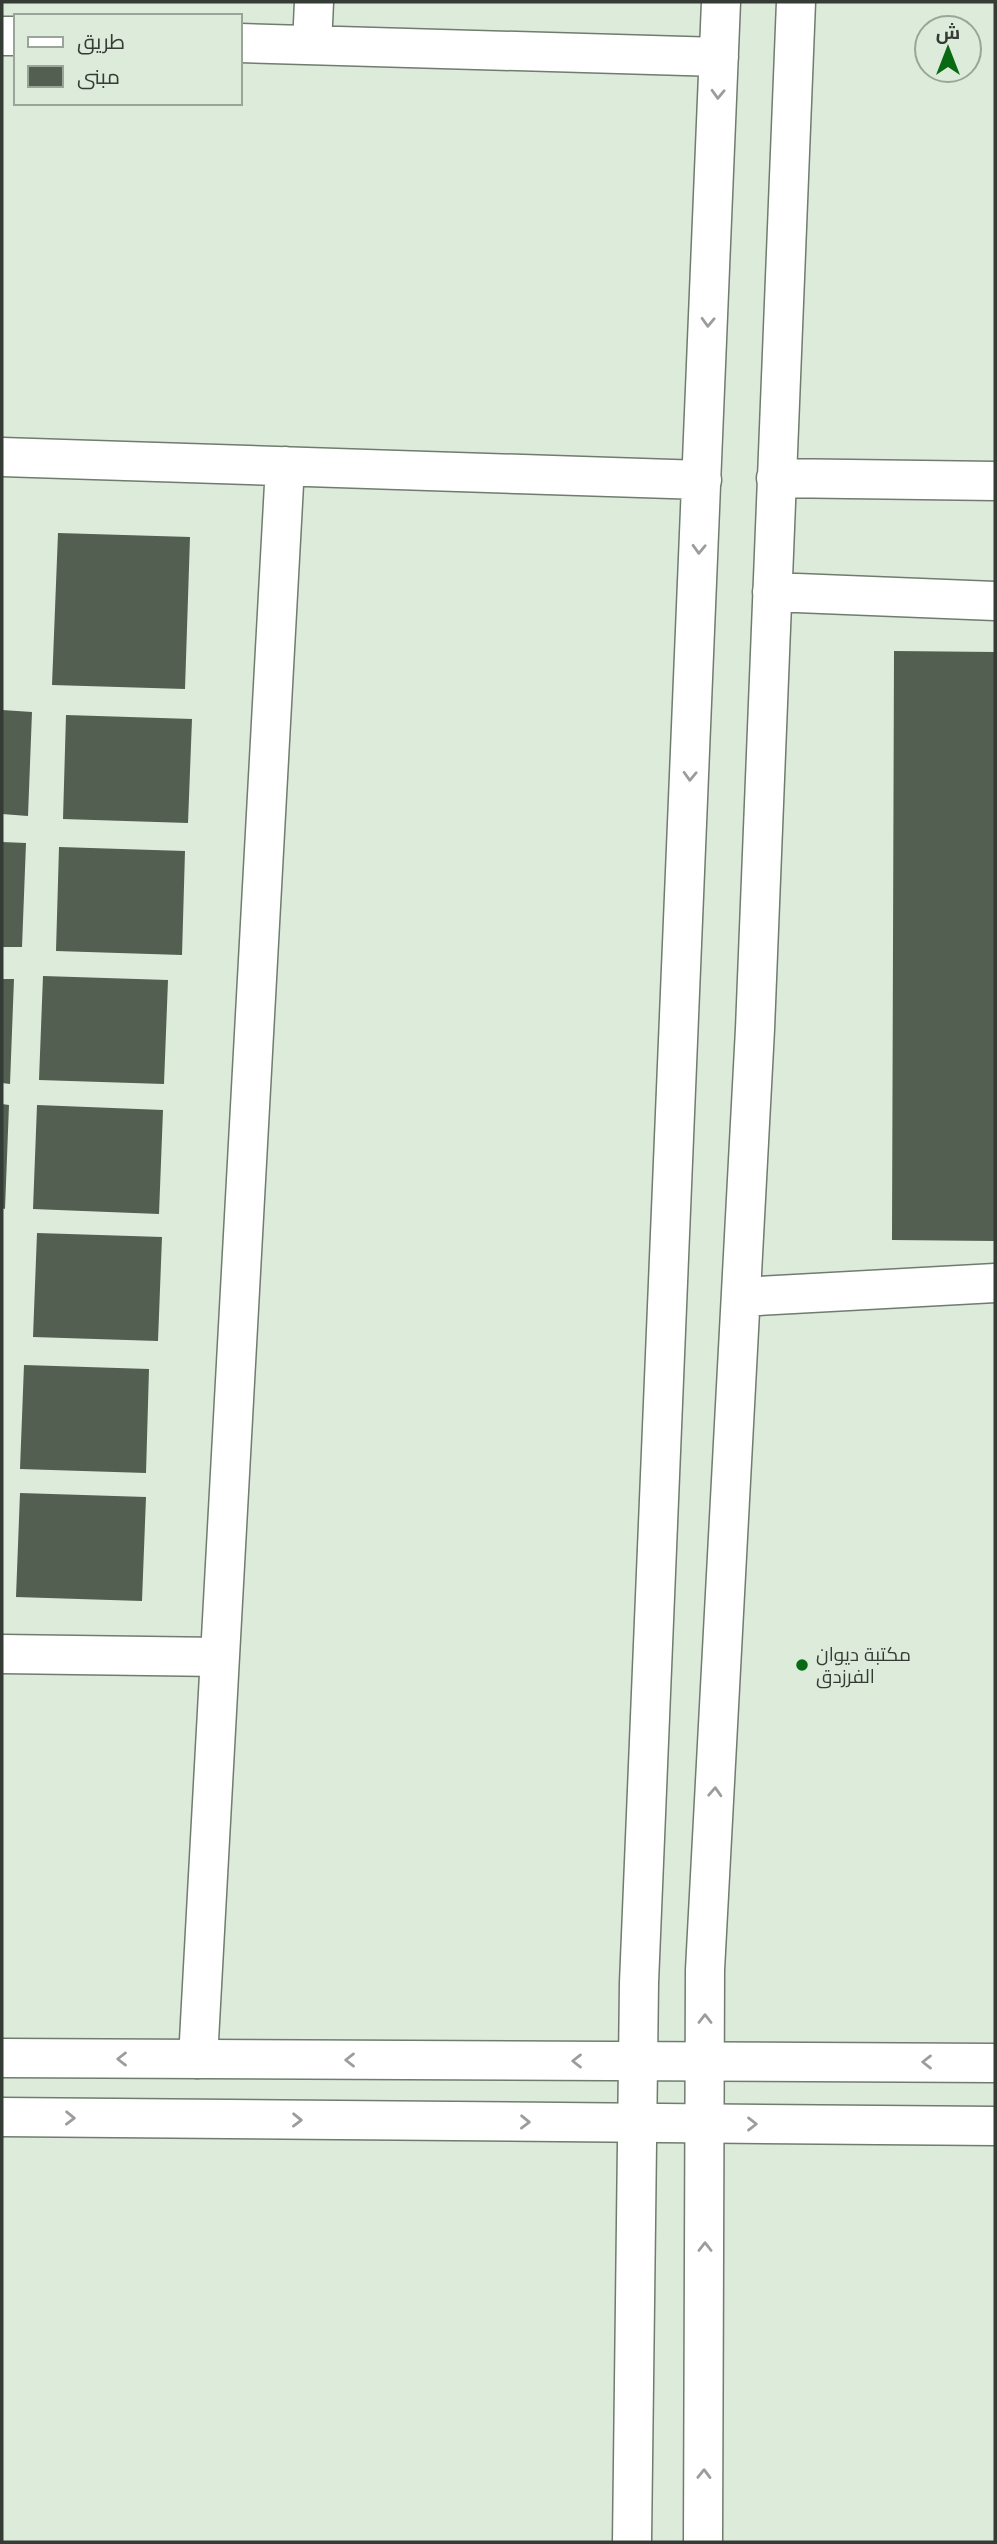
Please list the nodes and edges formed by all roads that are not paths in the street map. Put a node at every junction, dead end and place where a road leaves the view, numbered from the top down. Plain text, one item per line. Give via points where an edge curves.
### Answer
1 (314, 2) edge
2 (721, 2) edge
3 (796, 2) edge
4 (242, 43) edge
5 (312, 45) junction
6 (719, 57) junction
7 (2, 457) edge
8 (285, 466) junction
9 (776, 478) junction
10 (702, 480) junction
11 (995, 481) edge
12 (772, 593) junction
13 (995, 601) edge
14 (995, 1283) edge
15 (741, 1297) junction
16 (2, 1654) edge
17 (220, 1657) junction
18 (2, 2058) edge
19 (198, 2059) junction
20 (638, 2061) junction
21 (705, 2061) junction
22 (995, 2063) edge
23 (2, 2117) edge
24 (637, 2123) junction
25 (705, 2124) junction
26 (995, 2126) edge
27 (632, 2542) edge
28 (703, 2542) edge

1 - 5 street
2 - 6 street
3 - 9 street
4 - 5 street
5 - 6 street
6 -> 10 street
7 - 8 street
8 - 10 street
8 - 17 street
9 - 11 street
9 - 12 street
10 -> 20 street
12 - 13 street
12 - 15 street
14 - 15 street
21 -> 15 street via 705,1970
16 - 17 street
17 - 19 street
19 -> 18 street
20 -> 19 street
20 - 21 street
20 - 24 street
22 -> 21 street
21 - 25 street
23 -> 24 street
24 - 25 street
24 - 27 street
25 -> 26 street
28 -> 25 street

